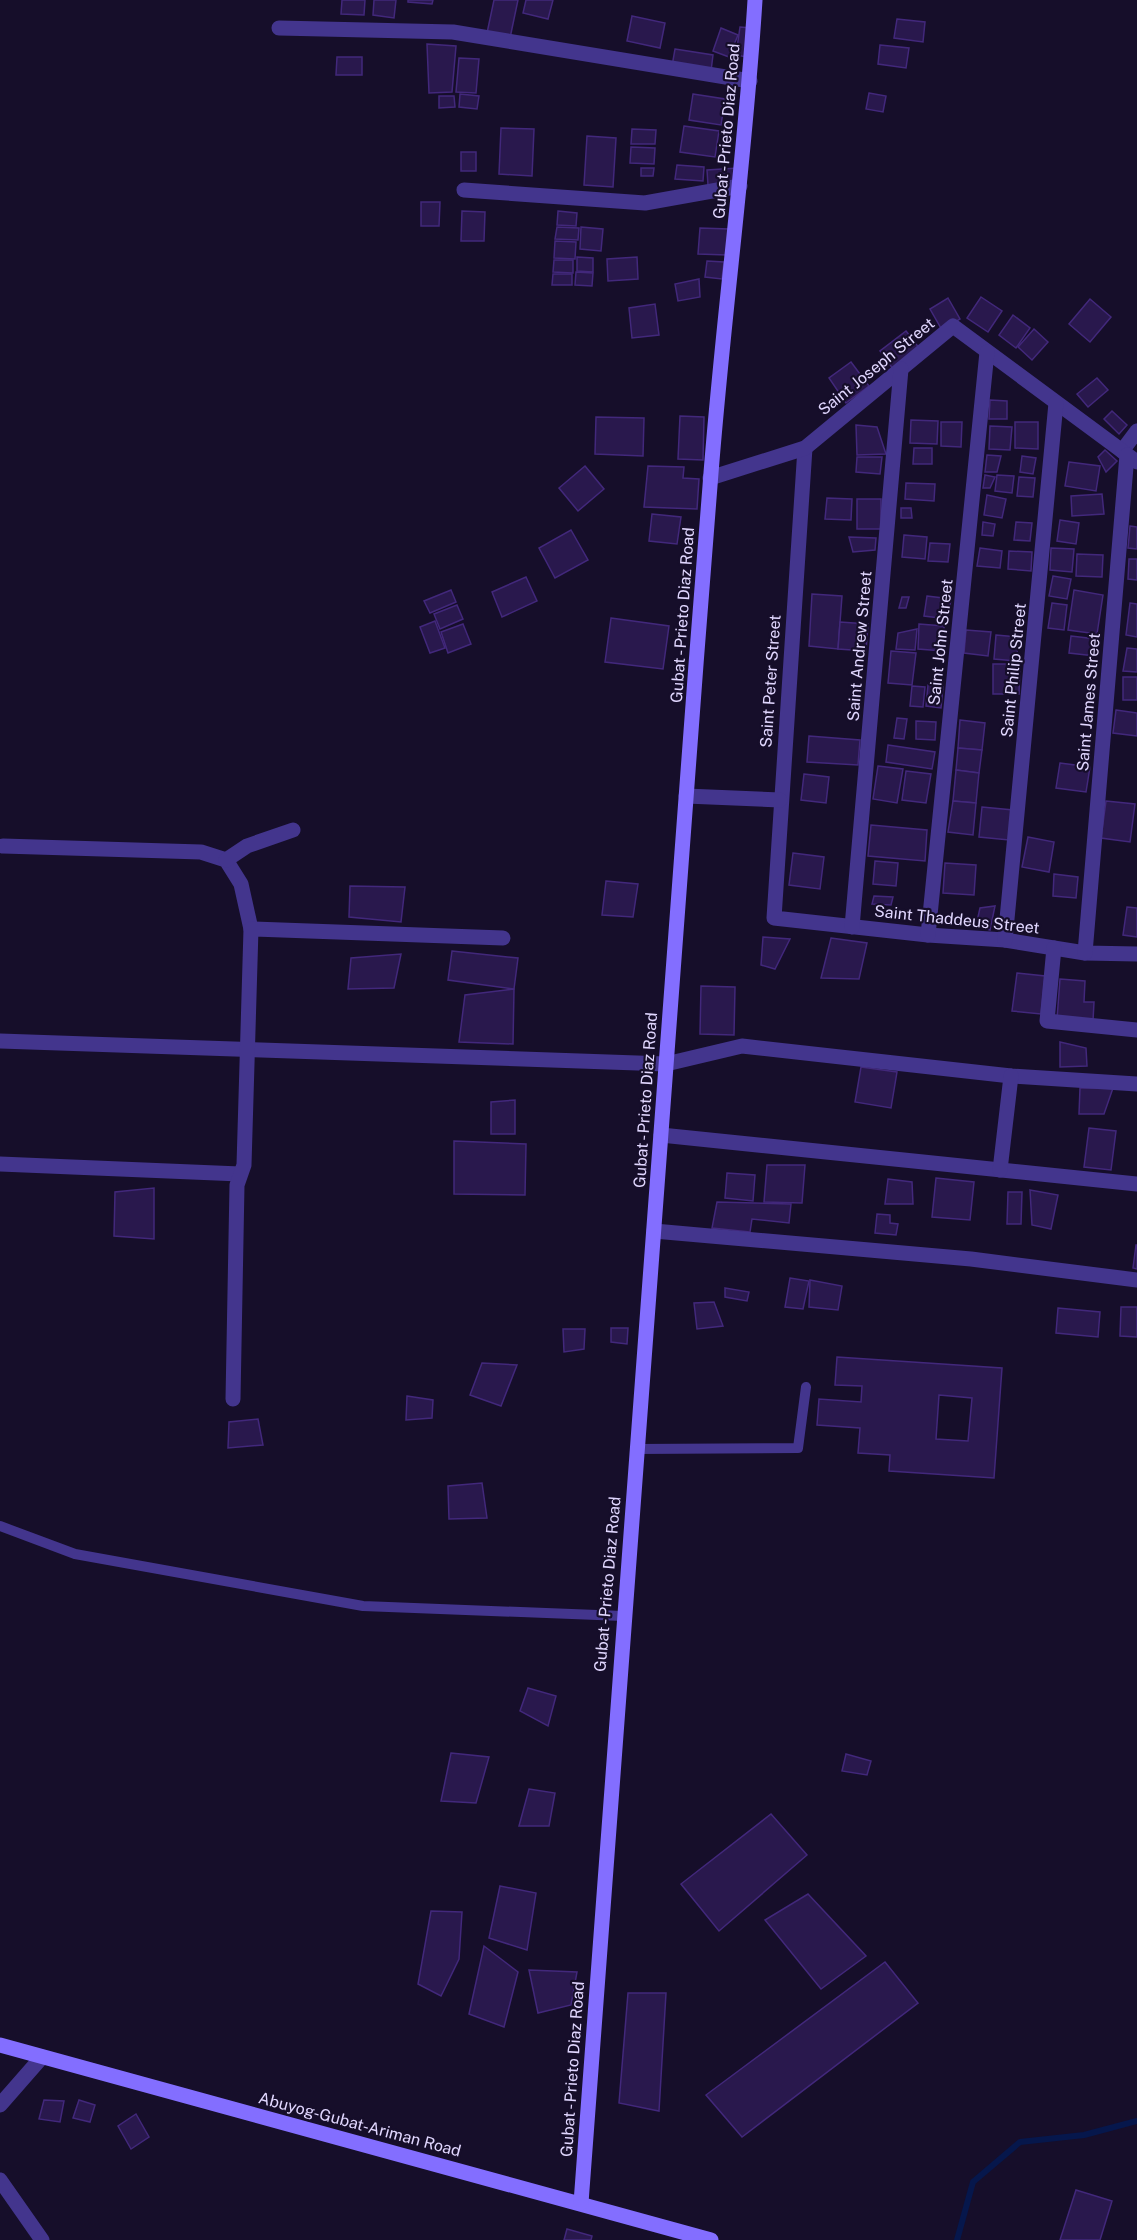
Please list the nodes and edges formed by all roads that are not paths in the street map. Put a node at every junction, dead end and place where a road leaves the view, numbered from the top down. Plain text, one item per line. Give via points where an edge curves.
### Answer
1 (755, 0) edge
2 (279, 28) dead end
3 (750, 81) junction
4 (740, 186) junction
5 (464, 190) dead end
6 (987, 352) junction
7 (901, 369) junction
8 (1056, 403) junction
9 (1137, 431) edge
10 (805, 448) junction
11 (1129, 456) edge
12 (710, 478) junction
13 (686, 796) junction
14 (780, 800) junction
15 (293, 830) dead end
16 (3, 846) dead end
17 (226, 861) junction
18 (774, 918) joint
19 (852, 927) junction
20 (251, 929) junction
21 (928, 935) junction
22 (503, 939) dead end
23 (1005, 940) junction
24 (1054, 948) junction
25 (1085, 953) junction
26 (1137, 954) edge
27 (1137, 1029) edge
28 (0, 1041) edge
29 (247, 1049) junction
30 (666, 1064) junction
31 (1011, 1076) junction
32 (1137, 1084) edge
33 (661, 1135) junction
34 (0, 1164) edge
35 (1000, 1170) junction
36 (240, 1174) junction
37 (1137, 1184) edge
38 (654, 1231) junction
39 (1137, 1280) edge
40 (806, 1387) dead end
41 (233, 1398) dead end
42 (636, 1449) junction
43 (0, 1526) edge
44 (623, 1616) junction
45 (0, 2045) edge
46 (42, 2057) junction
47 (0, 2105) edge
48 (0, 2180) edge
49 (581, 2203) junction
50 (42, 2240) edge
51 (711, 2240) edge

1 - 3 main road, Gubat - Prieto Diaz Road
2 - 3 street via 453,32
3 - 4 main road, Gubat - Prieto Diaz Road
4 - 5 street via 645,203
4 - 12 main road, Gubat - Prieto Diaz Road
6 - 7 street, Saint Joseph Street via 953,326
6 - 8 street, Saint Joseph Street
6 - 21 street, Saint John Street
7 - 10 street, Saint Joseph Street
7 - 19 street, Saint Andrew Street
8 - 11 street, Saint Joseph Street
8 - 23 street, Saint Philip Street
9 - 11 street
10 - 12 street, Saint Joseph Street
10 - 14 street, Saint Peter Street
11 - 25 street, Saint James Street
12 - 13 main road, Gubat - Prieto Diaz Road
13 - 14 street
13 - 30 main road, Gubat - Prieto Diaz Road
14 - 18 street, Saint Peter Street
15 - 17 street via 247,846
16 - 17 street via 201,852
17 - 20 street via 241,884
18 - 19 street, Saint Thaddeus Street
19 - 21 street, Saint Thaddeus Street
20 - 22 street
20 - 29 street
21 - 23 street, Saint Thaddeus Street
23 - 24 street, Saint Thaddeus Street
24 - 25 street, Saint Thaddeus Street
24 - 27 street via 1047,1021
25 - 26 street, Saint Thaddeus Street
28 - 29 street
29 - 30 street
29 - 36 street via 244,1165
30 - 31 street via 742,1046
30 - 33 main road, Gubat - Prieto Diaz Road
31 - 32 street
31 - 35 street
33 - 35 street
33 - 38 main road, Gubat - Prieto Diaz Road
34 - 36 street
35 - 37 street
36 - 41 street
38 - 39 street via 971,1258
38 - 42 main road, Gubat - Prieto Diaz Road
40 - 42 lane via 798,1448
42 - 44 main road, Gubat - Prieto Diaz Road
43 - 44 lane via 75,1554 363,1606
44 - 49 main road, Gubat - Prieto Diaz Road
45 - 46 main road, Abuyog-Gubat-Ariman Road
46 - 47 street
46 - 49 main road, Abuyog-Gubat-Ariman Road
48 - 50 street
49 - 51 main road, Abuyog-Gubat-Ariman Road

